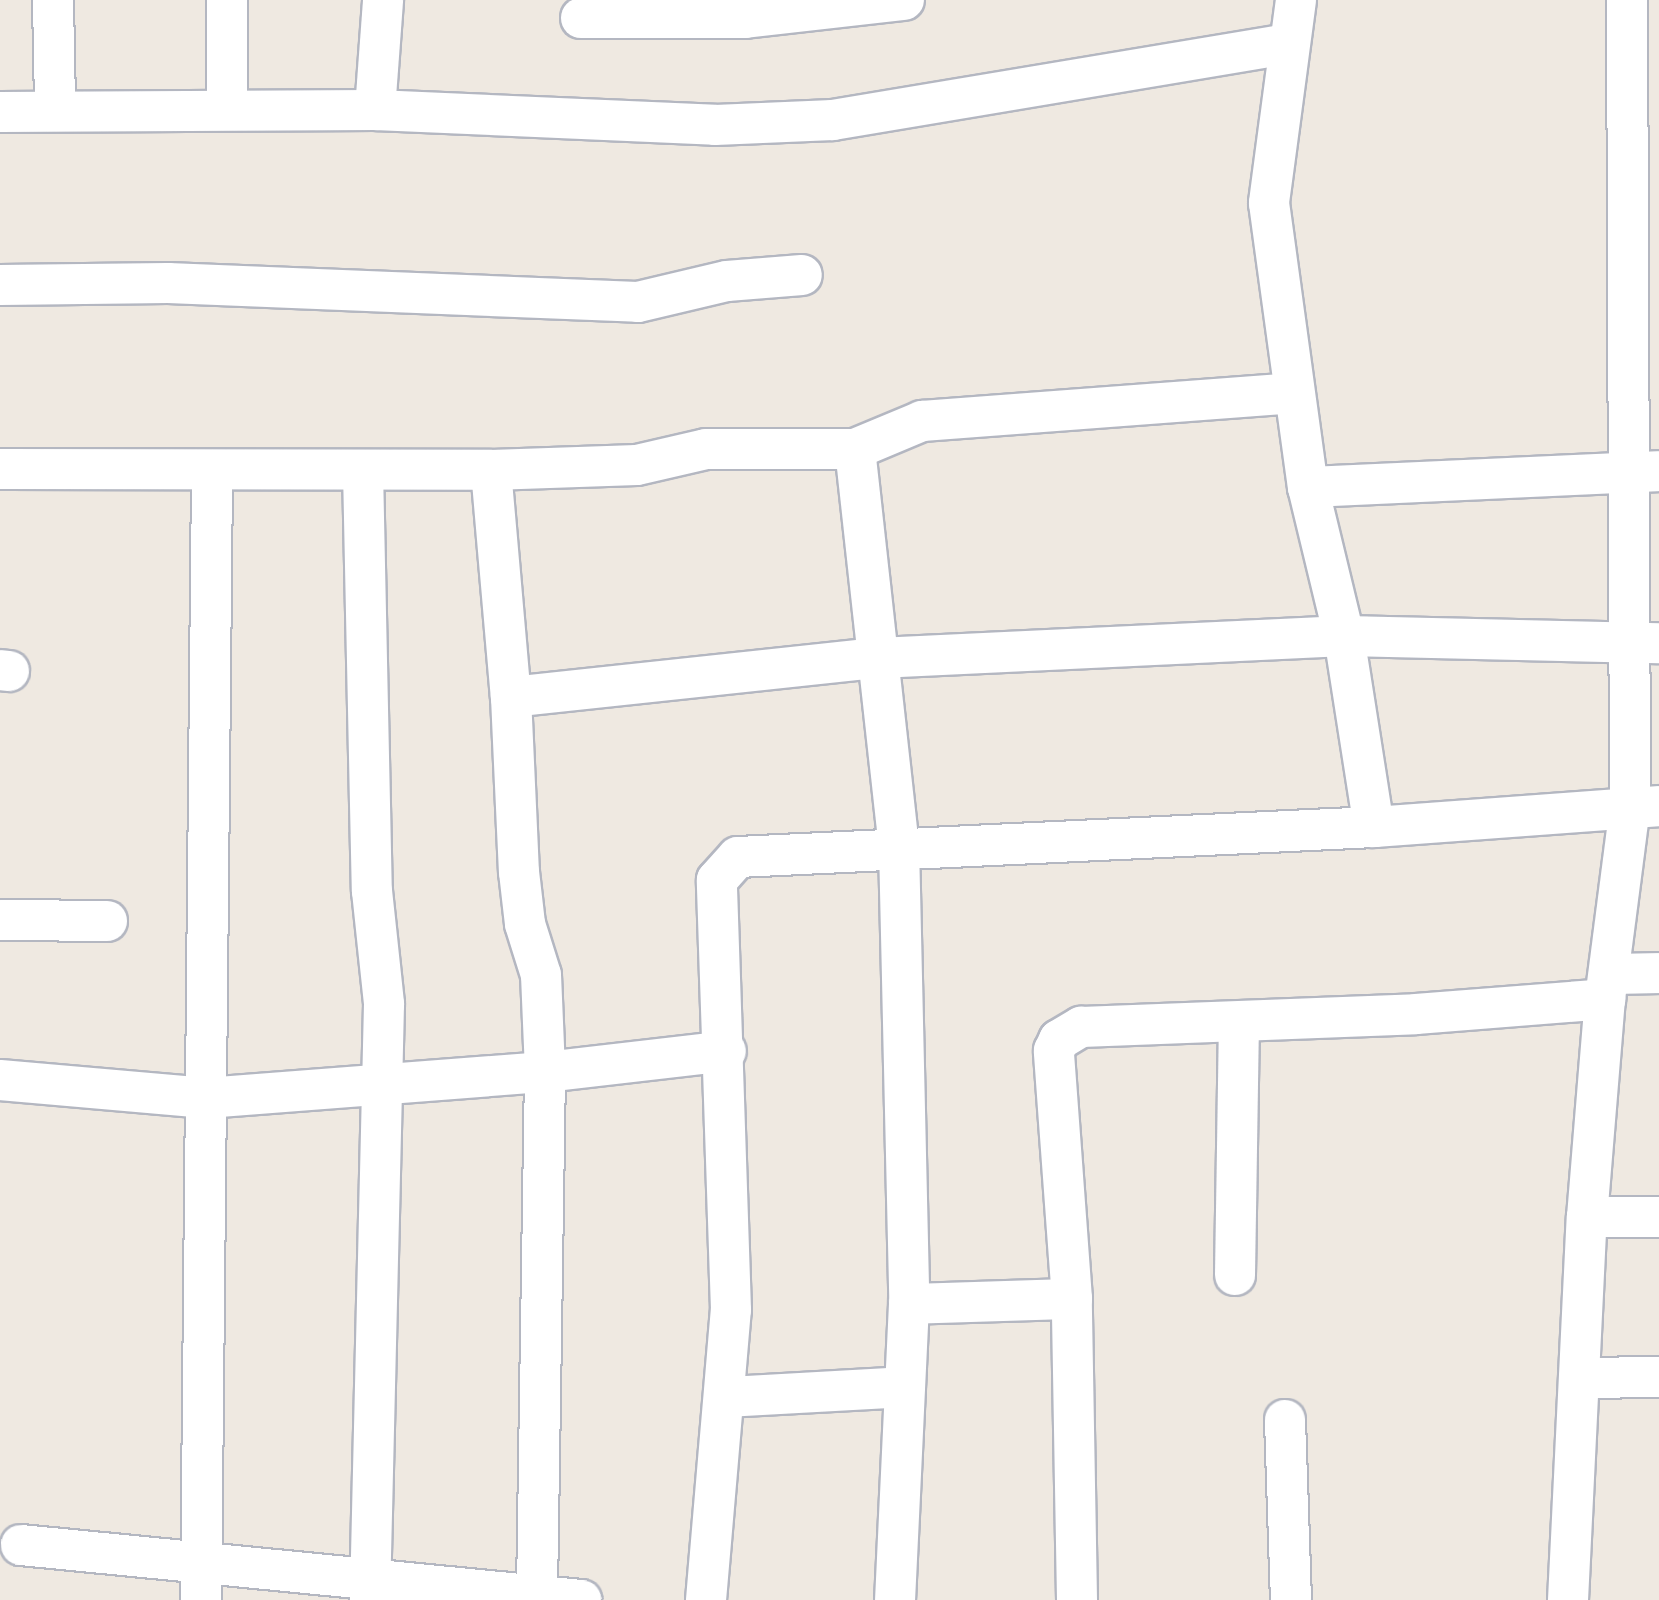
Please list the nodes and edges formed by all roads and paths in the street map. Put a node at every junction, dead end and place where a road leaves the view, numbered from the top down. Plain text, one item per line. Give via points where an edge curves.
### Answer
1 (53, 0) edge
2 (227, 0) edge
3 (383, 0) edge
4 (904, 0) edge
5 (1296, 0) edge
6 (1627, 0) edge
7 (581, 18) dead end
8 (1288, 44) junction
9 (55, 109) junction
10 (227, 110) junction
11 (375, 110) junction
12 (0, 112) edge
13 (802, 275) dead end
14 (0, 285) edge
15 (1292, 393) junction
16 (855, 449) junction
17 (0, 469) edge
18 (212, 470) junction
19 (363, 470) junction
20 (491, 470) junction
21 (1643, 471) edge
22 (1308, 487) junction
23 (1344, 636) junction
24 (1644, 643) edge
25 (878, 658) junction
26 (511, 697) junction
27 (1644, 806) edge
28 (1374, 827) junction
29 (899, 846) junction
30 (0, 920) edge
31 (107, 921) dead end
32 (1659, 973) edge
33 (1607, 986) junction
34 (1239, 1023) junction
35 (726, 1051) junction
36 (545, 1072) junction
37 (0, 1080) edge
38 (382, 1085) junction
39 (206, 1098) junction
40 (1587, 1217) junction
41 (1659, 1217) edge
42 (1235, 1275) dead end
43 (1072, 1299) junction
44 (909, 1304) junction
45 (1659, 1377) edge
46 (1579, 1378) junction
47 (905, 1387) junction
48 (727, 1397) junction
49 (1285, 1420) dead end
50 (21, 1545) dead end
51 (201, 1583) edge
52 (370, 1589) edge
53 (537, 1594) junction
54 (581, 1600) edge
55 (706, 1600) edge
56 (895, 1600) edge
57 (1077, 1600) edge
58 (1291, 1600) edge
59 (1568, 1600) edge

1 - 9 street
2 - 10 street
3 - 11 street
4 - 7 street via 745,18
5 - 8 street
6 - 21 street
8 - 11 street via 833,120 715,125
8 - 15 street via 1269,203
9 - 10 street
9 - 12 street
10 - 11 street
13 - 14 street via 727,281 638,302 168,283
15 - 16 street via 922,421
15 - 22 street
16 - 20 street via 706,449 637,465
16 - 25 street
17 - 18 street
18 - 19 street
18 - 39 street
19 - 20 street
19 - 38 street via 372,891 384,1004
20 - 26 street
21 - 22 street
21 - 24 street
22 - 23 street
23 - 24 street
23 - 25 street
23 - 28 street
24 - 27 street
25 - 26 street
25 - 29 street
26 - 36 street via 519,872 525,924 541,975
27 - 28 street
27 - 33 street
28 - 29 street
29 - 35 street via 738,857 717,880
29 - 44 street
30 - 31 street
32 - 33 street
33 - 34 street
33 - 40 street
34 - 42 street
34 - 43 street via 1081,1027 1059,1040 1054,1051
35 - 36 street
35 - 48 street via 731,1310
36 - 38 street
36 - 53 street
37 - 39 street
38 - 39 street
38 - 52 street
39 - 51 street
40 - 41 street
40 - 46 street
43 - 44 street
43 - 57 street
44 - 47 street
45 - 46 street
46 - 59 street
47 - 48 street
47 - 56 street
48 - 55 street
49 - 58 street
50 - 51 street
51 - 52 street
52 - 53 street
53 - 54 street

